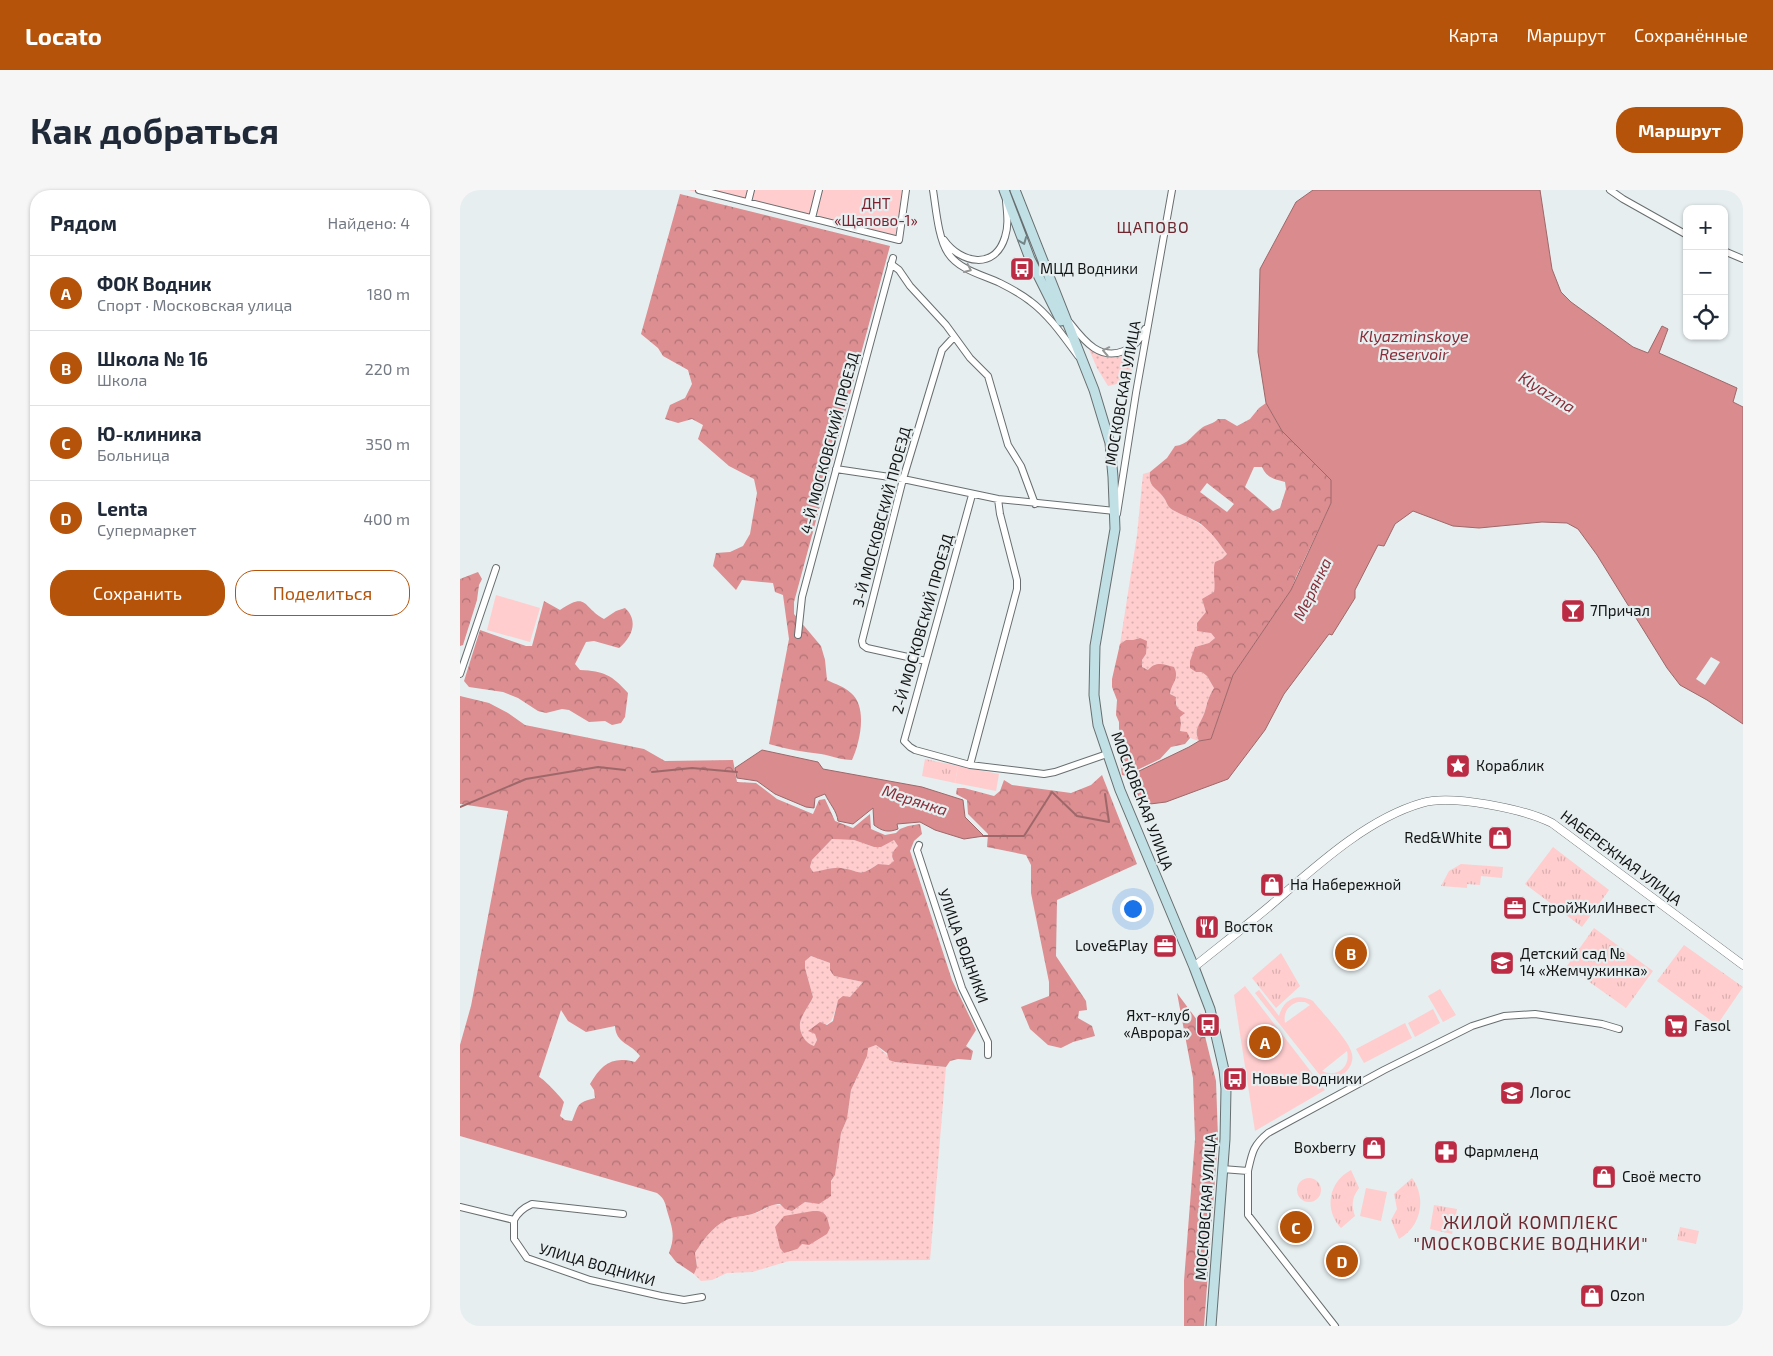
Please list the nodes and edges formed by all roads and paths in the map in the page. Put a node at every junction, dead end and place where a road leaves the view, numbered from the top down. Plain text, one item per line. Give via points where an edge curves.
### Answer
1 (699, 190) edge
2 (751, 190) edge
3 (819, 190) edge
4 (906, 190) edge
5 (933, 190) edge
6 (1014, 190) edge
7 (1172, 190) edge
8 (1610, 190) edge
9 (1005, 193) edge
10 (748, 202) junction
11 (812, 218) junction
12 (940, 232) junction
13 (1683, 232) edge
14 (1728, 253) edge
15 (1743, 259) edge
16 (1150, 314) junction
17 (1065, 317) junction
18 (954, 337) junction
19 (1079, 357) junction
20 (1086, 368) junction
21 (836, 469) junction
22 (903, 479) junction
23 (972, 494) junction
24 (998, 499) junction
25 (1035, 504) junction
26 (1115, 511) junction
27 (1115, 529) junction
28 (496, 568) dead end
29 (798, 635) dead end
30 (926, 661) junction
31 (460, 671) edge
32 (1106, 754) junction
33 (970, 765) junction
34 (919, 845) dead end
35 (1743, 965) edge
36 (1194, 967) junction
37 (1619, 1029) dead end
38 (988, 1055) dead end
39 (1222, 1169) junction
40 (1248, 1171) junction
41 (460, 1207) edge
42 (623, 1214) dead end
43 (514, 1220) junction
44 (702, 1297) dead end
45 (1211, 1326) edge
46 (1335, 1326) edge

1 - 10 street
2 - 10 street
3 - 11 street
4 - 11 street via 899,240
5 - 12 street
6 - 17 main road
7 - 16 street, МОСКОВСКАЯ УЛИЦА
8 - 13 street
9 - 12 street via 1006,236 1000,248 990,256 977,260 965,258 948,246
9 -> 19 main road via 1030,259
10 - 11 street
12 -> 19 street via 953,260 1030,301
14 - 15 street
16 -> 17 street via 1137,343 1128,350 1110,353 1094,348
16 - 27 street, МОСКОВСКАЯ УЛИЦА
17 - 20 main road
18 - 21 street, 4-Й МОСКОВСКИЙ ПРОЕЗД via 892,261
18 - 22 street, 3-Й МОСКОВСКИЙ ПРОЕЗД via 942,350
18 - 25 street via 988,376 1008,445 1021,466
19 - 20 main road
20 - 26 main road via 1110,444
21 - 22 street
21 - 29 street, 4-Й МОСКОВСКИЙ ПРОЕЗД via 802,597
22 - 23 street
22 - 30 street, 3-Й МОСКОВСКИЙ ПРОЕЗД via 862,641 867,648
23 - 24 street
23 - 30 street, 2-Й МОСКОВСКИЙ ПРОЕЗД
24 - 25 street
24 - 33 street via 1017,590
25 - 26 street
26 - 27 main road
27 - 32 main road, МОСКОВСКАЯ УЛИЦА via 1093,670 1098,725
28 - 31 street
30 - 33 street, 2-Й МОСКОВСКИЙ ПРОЕЗД via 904,740 910,747
32 - 33 street via 1044,774
32 - 36 main road, МОСКОВСКАЯ УЛИЦА
34 - 38 street, УЛИЦА ВОДНИКИ via 917,850 962,988 988,1042
35 - 36 street, НАБЕРЕЖНАЯ УЛИЦА via 1552,823 1529,814 1487,805 1434,800 1391,816 1343,845
36 - 39 main road, МОСКОВСКАЯ УЛИЦА via 1210,1009 1224,1070 1226,1097
37 - 40 street via 1535,1014 1504,1016 1472,1026 1268,1133 1252,1153
39 - 40 street
39 - 45 main road, МОСКОВСКАЯ УЛИЦА
40 - 46 street via 1248,1215
41 - 43 street
42 - 43 street via 532,1204 518,1213
43 - 44 street, УЛИЦА ВОДНИКИ via 514,1239 527,1258 590,1280 661,1296 684,1300

